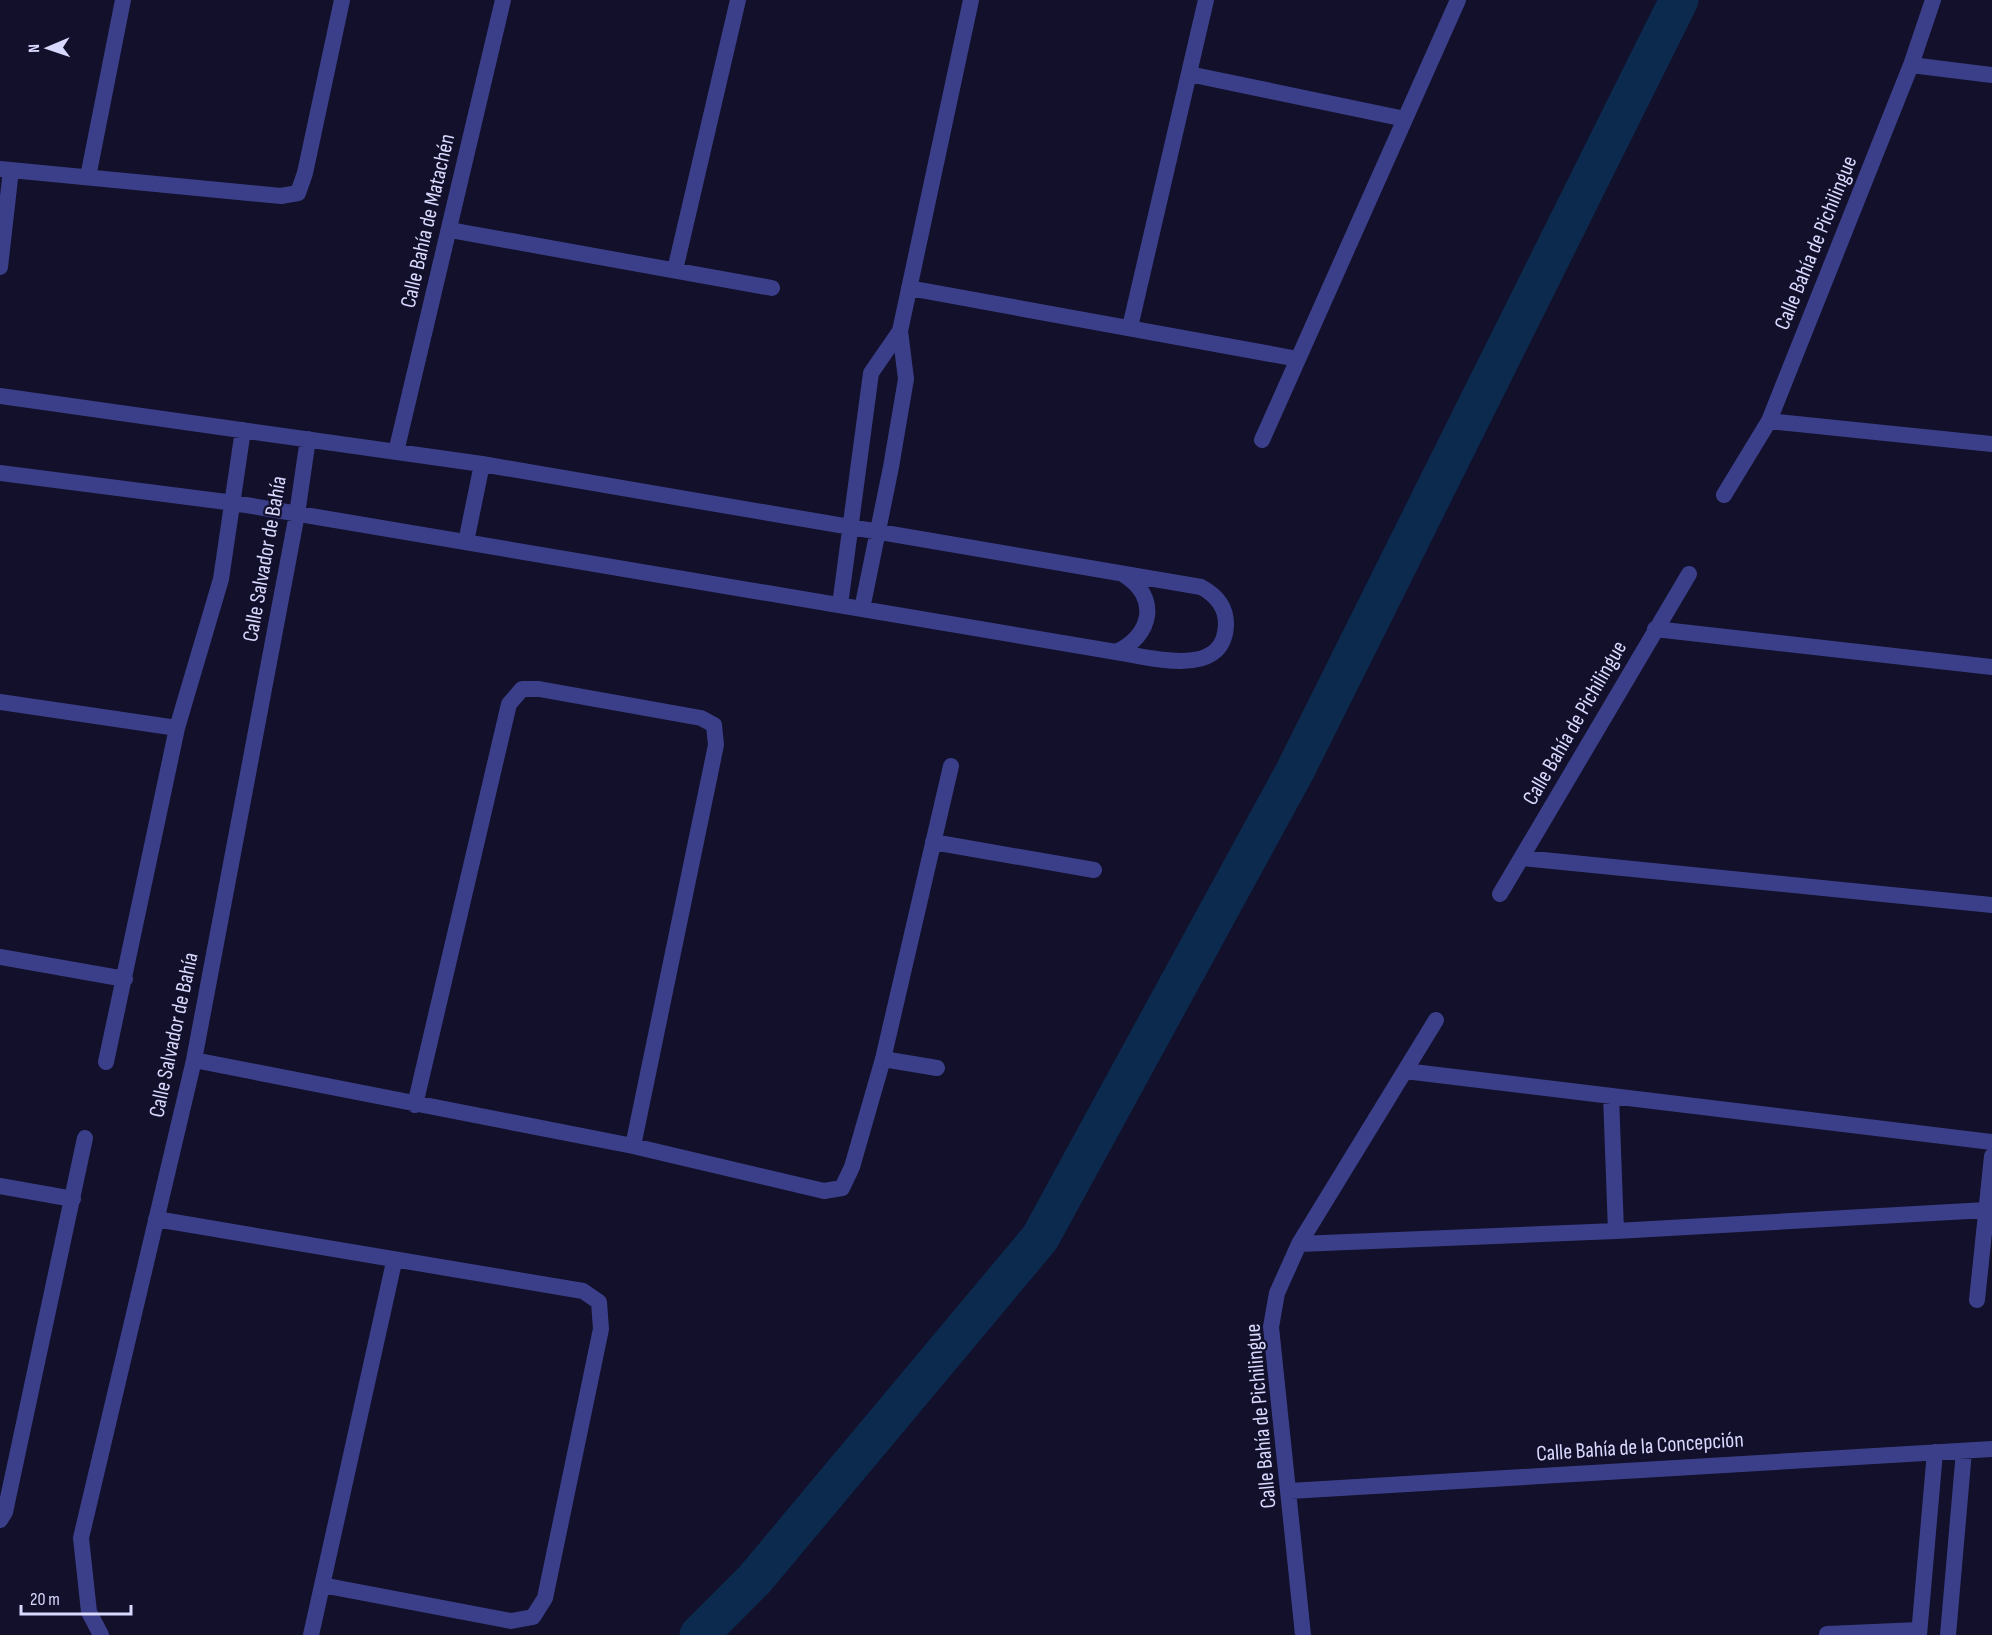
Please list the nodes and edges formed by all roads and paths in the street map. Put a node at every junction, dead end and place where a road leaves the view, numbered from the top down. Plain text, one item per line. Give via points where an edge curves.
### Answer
1 (123, 0) edge
2 (342, 0) edge
3 (503, 0) edge
4 (738, 0) edge
5 (971, 0) edge
6 (1206, 0) edge
7 (1458, 0) edge
8 (1933, 0) edge
9 (1911, 65) junction
10 (1189, 74) junction
11 (1992, 75) edge
12 (1405, 119) junction
13 (6, 170) edge
14 (88, 177) junction
15 (450, 230) junction
16 (0, 267) edge
17 (675, 270) junction
18 (772, 288) dead end
19 (909, 288) junction
20 (1130, 327) junction
21 (900, 331) junction
22 (1298, 359) junction
23 (0, 396) edge
24 (1769, 421) junction
25 (243, 430) junction
26 (308, 439) junction
27 (1262, 440) dead end
28 (1992, 444) edge
29 (396, 452) junction
30 (482, 464) junction
31 (0, 473) edge
32 (1724, 495) dead end
33 (234, 503) junction
34 (297, 514) junction
35 (852, 528) junction
36 (877, 532) junction
37 (466, 542) junction
38 (1122, 573) junction
39 (1689, 574) dead end
40 (840, 605) junction
41 (862, 609) junction
42 (1654, 629) junction
43 (1116, 652) junction
44 (1992, 667) edge
45 (0, 702) edge
46 (177, 728) junction
47 (951, 766) dead end
48 (933, 842) junction
49 (1523, 858) junction
50 (1094, 870) dead end
51 (1500, 894) dead end
52 (1992, 905) edge
53 (0, 957) edge
54 (125, 979) junction
55 (1436, 1020) dead end
56 (883, 1059) junction
57 (194, 1060) junction
58 (106, 1062) dead end
59 (937, 1068) dead end
60 (1405, 1071) junction
61 (1611, 1096) junction
62 (415, 1105) junction
63 (86, 1138) dead end
64 (1992, 1142) edge
65 (633, 1146) junction
66 (1992, 1156) edge
67 (0, 1186) edge
68 (73, 1199) junction
69 (1986, 1210) junction
70 (156, 1219) junction
71 (1616, 1232) junction
72 (1299, 1244) junction
73 (394, 1262) junction
74 (1977, 1300) dead end
75 (1992, 1449) edge
76 (1964, 1451) junction
77 (1935, 1452) junction
78 (1290, 1491) junction
79 (0, 1520) edge
80 (322, 1585) junction
81 (1919, 1633) edge
82 (1827, 1634) edge
83 (101, 1635) edge
84 (311, 1635) edge
85 (1303, 1635) edge
86 (1948, 1635) edge

1 - 14 street
2 - 14 street via 298,193 281,196
3 - 15 street, Calle Bahía de Matachén
4 - 17 street
5 - 19 street
6 - 10 street
7 - 12 street
8 - 9 street, Calle Bahía de Pichilingue
9 - 11 street
9 - 24 street, Calle Bahía de Pichilingue
10 - 12 street
10 - 20 street
12 - 22 street
13 - 14 street
13 - 16 street
15 - 17 street
15 - 29 street, Calle Bahía de Matachén
17 - 18 street
19 - 20 street
19 - 21 street
20 - 22 street
21 - 35 street via 871,373
21 - 36 street via 906,378
22 - 27 street
23 - 25 street
24 - 28 street
24 - 32 street, Calle Bahía de Pichilingue
25 - 26 street
25 - 33 street, Calle Salvador de Bahía
26 - 29 street
26 - 34 street, Calle Salvador de Bahía
29 - 30 street
30 - 35 street
30 - 37 street
31 - 33 street
33 - 34 street
33 - 46 street, Calle Salvador de Bahía via 221,579
34 - 37 street
34 - 57 street, Calle Salvador de Bahía
35 - 36 street
35 - 40 street
36 - 38 street
36 - 41 street
37 - 40 street
38 - 43 street via 1134,581 1148,607 1140,636
38 - 43 street via 1201,587 1219,600 1226,621 1221,644 1202,660 1189,662
39 - 42 street, Calle Bahía de Pichilingue
40 - 41 street
41 - 43 street
42 - 44 street
42 - 49 street, Calle Bahía de Pichilingue
45 - 46 street
46 - 54 street, Calle Salvador de Bahía
47 - 48 street
48 - 50 street
48 - 56 street
49 - 51 street, Calle Bahía de Pichilingue
49 - 52 street
53 - 54 street
54 - 58 street, Calle Salvador de Bahía
55 - 60 street, Calle Bahía de Pichilingue
56 - 59 street
56 - 65 street via 843,1188 824,1191
57 - 62 street
57 - 70 street, Calle Salvador de Bahía
60 - 61 street
60 - 72 street, Calle Bahía de Pichilingue
61 - 64 street
61 - 71 street
62 - 65 street
62 - 65 street via 509,704 522,689 539,689 701,718 714,725 716,745
63 - 68 street
66 - 69 street
67 - 68 street
68 - 79 street via 5,1512
69 - 71 street
69 - 74 street
70 - 73 street
70 - 83 street, Calle Salvador de Bahía via 81,1538 89,1612
71 - 72 street
72 - 78 street, Calle Bahía de Pichilingue via 1277,1293 1271,1327
73 - 80 street
73 - 80 street via 583,1292 599,1302 601,1329 545,1598 533,1617 511,1621
75 - 76 street, Calle Bahía de la Concepción
76 - 77 street, Calle Bahía de la Concepción
76 - 86 street
77 - 78 street, Calle Bahía de la Concepción
77 - 81 street
78 - 85 street, Calle Bahía de Pichilingue
80 - 84 street
81 - 82 street

